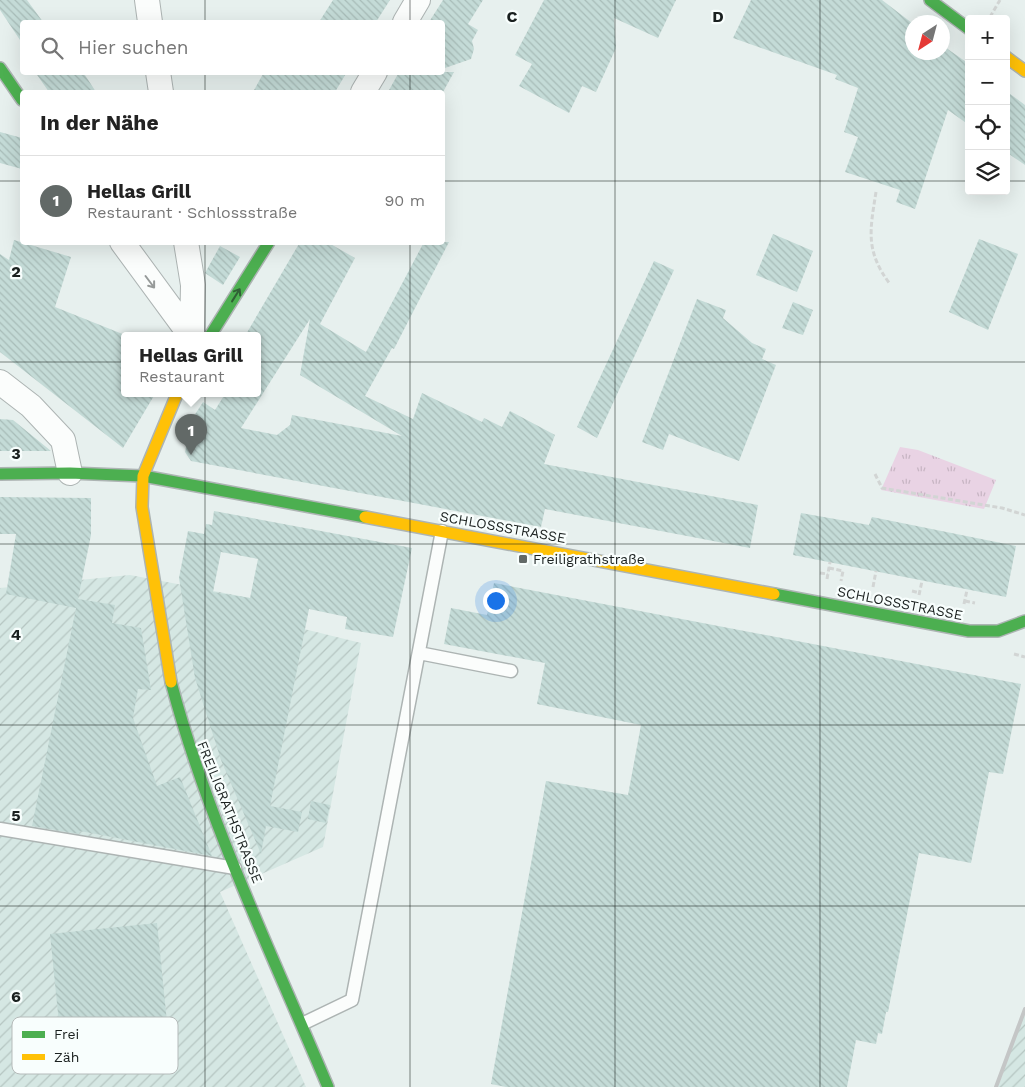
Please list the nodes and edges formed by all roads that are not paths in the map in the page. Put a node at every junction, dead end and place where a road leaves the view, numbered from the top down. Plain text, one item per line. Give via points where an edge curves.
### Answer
1 (147, 0) edge
2 (418, 0) edge
3 (930, 0) edge
4 (150, 20) edge
5 (406, 20) edge
6 (965, 26) edge
7 (1010, 60) edge
8 (0, 68) edge
9 (1025, 71) edge
10 (158, 75) edge
11 (373, 75) edge
12 (161, 90) edge
13 (364, 90) edge
14 (20, 97) edge
15 (124, 245) edge
16 (186, 245) edge
17 (267, 245) edge
18 (188, 332) edge
19 (191, 332) edge
20 (213, 332) edge
21 (0, 382) edge
22 (176, 397) edge
23 (70, 473) junction
24 (0, 474) edge
25 (143, 476) junction
26 (442, 531) junction
27 (1025, 620) edge
28 (419, 653) junction
29 (511, 671) dead end
30 (0, 829) edge
31 (235, 868) junction
32 (302, 1024) junction
33 (328, 1087) edge

1 - 4 street
2 - 5 street
3 - 6 street
7 - 9 street
8 - 14 street
10 - 12 street
11 - 13 street
15 -> 18 street
16 - 19 street via 193,285
20 -> 17 street
21 - 23 street via 31,406 63,440
22 - 25 street, FREILIGRATHSTRASSE
23 - 24 street, SCHLOSSSTRASSE
23 - 25 street, SCHLOSSSTRASSE
25 - 26 street, SCHLOSSSTRASSE
25 - 31 street, FREILIGRATHSTRASSE via 142,507 167,668 187,744
26 - 27 street, SCHLOSSSTRASSE via 969,631 1008,629
26 - 28 lane
28 - 29 lane
28 - 32 lane via 352,1000
30 - 31 lane
31 - 32 street, FREILIGRATHSTRASSE
32 - 33 street, FREILIGRATHSTRASSE

